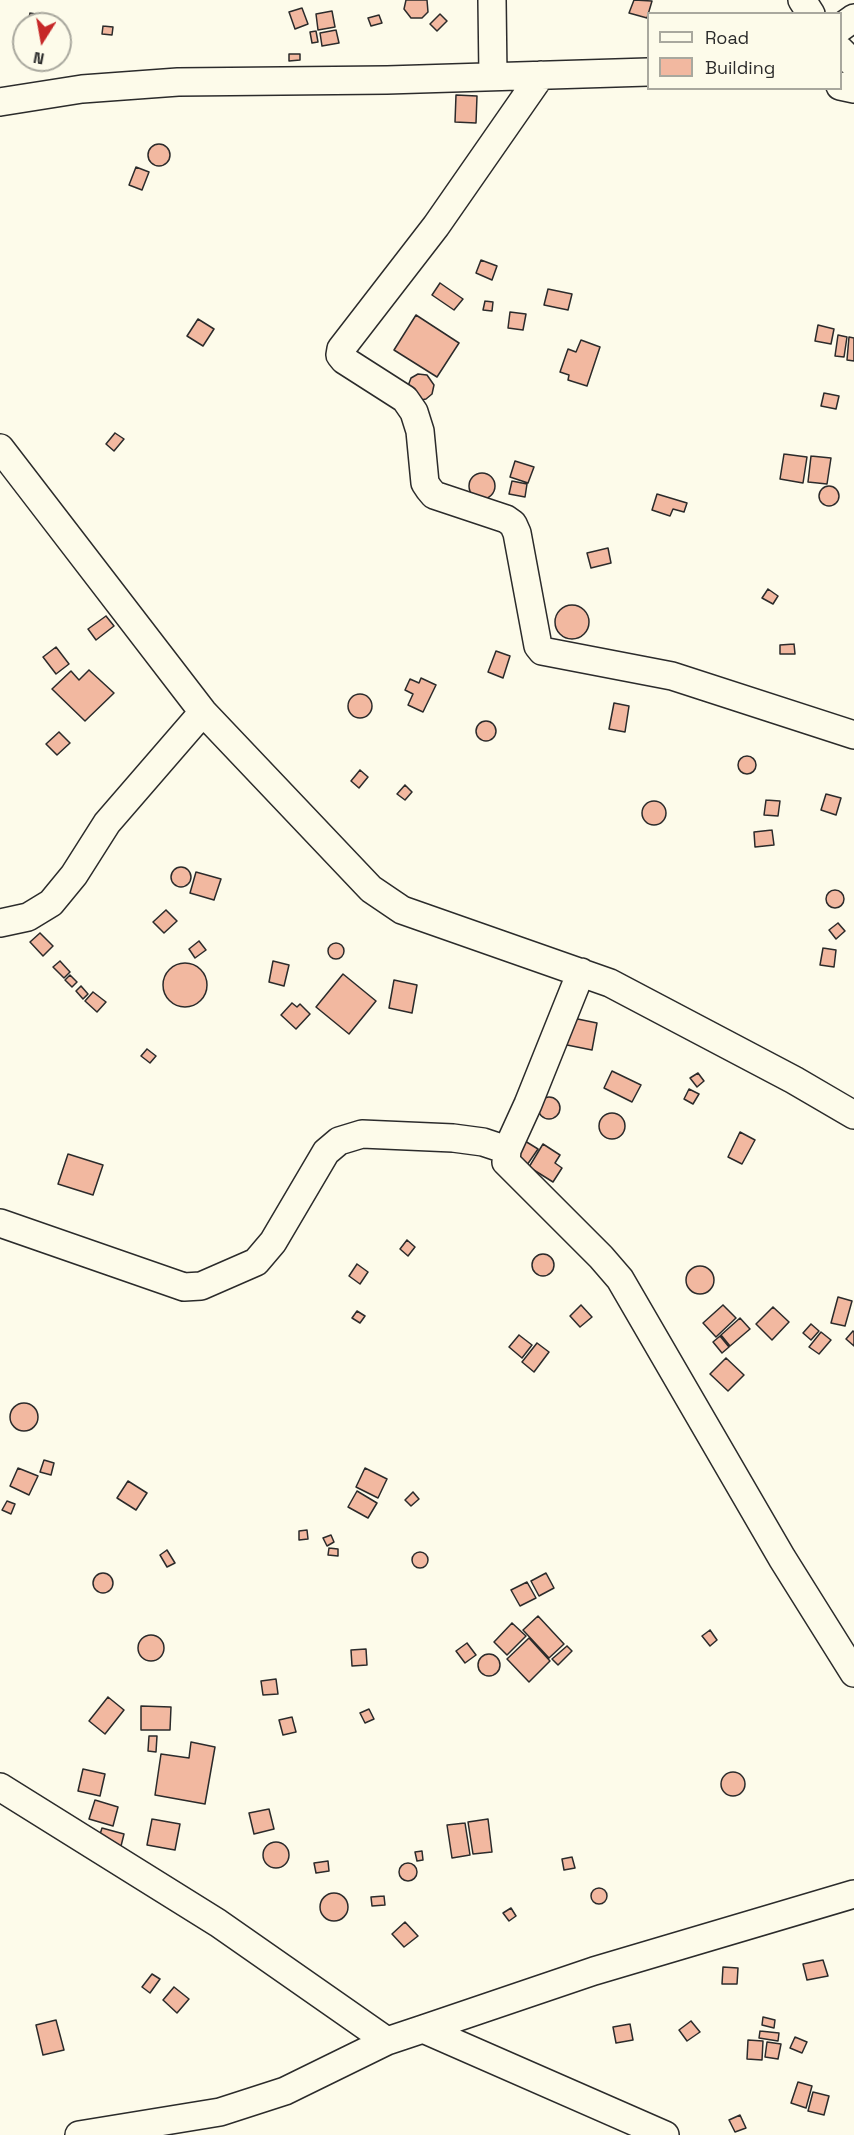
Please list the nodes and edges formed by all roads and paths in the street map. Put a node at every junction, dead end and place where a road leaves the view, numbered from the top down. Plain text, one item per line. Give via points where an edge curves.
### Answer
1 (492, 0) edge
2 (842, 52) edge
3 (854, 64) edge
4 (647, 72) edge
5 (541, 75) junction
6 (494, 76) junction
7 (0, 102) edge
8 (0, 448) edge
9 (203, 712) junction
10 (854, 735) edge
11 (0, 923) edge
12 (581, 972) junction
13 (854, 1115) edge
14 (507, 1150) junction
15 (0, 1223) edge
16 (854, 1673) edge
17 (0, 1788) edge
18 (854, 1894) edge
19 (423, 2029) junction
20 (387, 2041) junction
21 (79, 2135) edge
22 (665, 2135) edge

1 - 6 street
2 - 3 street
4 - 5 street
5 - 6 street
5 - 10 street via 340,355 405,399 414,412 420,431 425,483 434,495 513,524 542,651 672,676
6 - 7 street via 178,82 82,89
8 - 9 street
9 - 11 street via 107,823 51,903 28,916
9 - 12 street via 371,889 402,910
12 - 13 street via 610,983
12 - 14 street
14 - 15 street via 453,1138 362,1134 339,1141 326,1152 273,1242 256,1262 201,1287 184,1287
14 - 16 street via 506,1162 620,1279
17 - 20 street via 218,1923
18 - 19 street via 594,1971
19 - 20 street
19 - 22 street
20 - 21 street via 285,2091 220,2112

